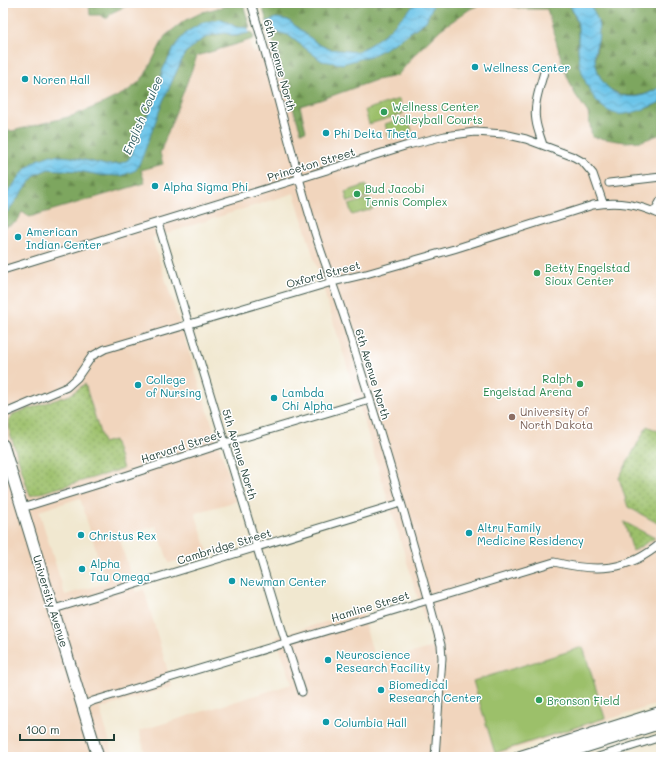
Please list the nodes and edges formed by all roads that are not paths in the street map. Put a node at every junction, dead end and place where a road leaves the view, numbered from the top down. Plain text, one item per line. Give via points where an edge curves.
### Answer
1 (251, 3) edge
2 (544, 72) dead end
3 (543, 145) junction
4 (661, 177) edge
5 (299, 179) junction
6 (609, 183) dead end
7 (661, 200) edge
8 (603, 203) junction
9 (658, 213) edge
10 (158, 223) junction
11 (3, 270) edge
12 (332, 282) junction
13 (188, 324) junction
14 (370, 400) junction
15 (5, 414) edge
16 (225, 442) junction
17 (3, 445) edge
18 (401, 503) junction
19 (22, 508) junction
20 (661, 543) edge
21 (257, 547) junction
22 (429, 600) junction
23 (54, 609) junction
24 (286, 643) junction
25 (302, 692) dead end
26 (82, 706) junction
27 (658, 718) edge
28 (661, 738) edge
29 (98, 757) edge
30 (435, 757) edge
31 (518, 757) edge
32 (553, 757) edge
33 (598, 757) edge

1 - 5 street, 6th Avenue North
2 - 3 street via 536,104 536,121
3 - 5 street, Princeton Street via 504,134 459,133 408,145
3 - 8 street, Princeton Street via 574,157 588,166
4 - 6 street
5 - 10 street, Princeton Street
5 - 12 street, 6th Avenue North
7 - 9 street
8 - 9 street, Oxford Street via 625,203
8 - 12 street, Oxford Street via 454,249
10 - 11 street, Princeton Street
10 - 13 street, 5th Avenue North
12 - 13 street, Oxford Street
12 - 14 street, 6th Avenue North
13 - 15 street, Oxford Street via 105,349 92,356 77,378 67,387
13 - 16 street, 5th Avenue North
14 - 16 street, Harvard Street
14 - 18 street, 6th Avenue North
16 - 19 street, Harvard Street
16 - 21 street, 5th Avenue North
17 - 19 street, University Avenue
18 - 21 street, Cambridge Street
18 - 22 street, 6th Avenue North
19 - 23 street, University Avenue
20 - 22 street, Hamline Street via 636,561 620,566 582,568 554,562
21 - 23 street, Cambridge Street
21 - 24 street, 5th Avenue North
22 - 24 street, Hamline Street
22 - 30 street, 6th Avenue North via 442,645
23 - 26 street, University Avenue
24 - 25 street, 5th Avenue North
24 - 26 street, Hamline Street
26 - 29 street, University Avenue
27 - 28 street
27 - 31 street
27 - 32 street
28 - 33 street

